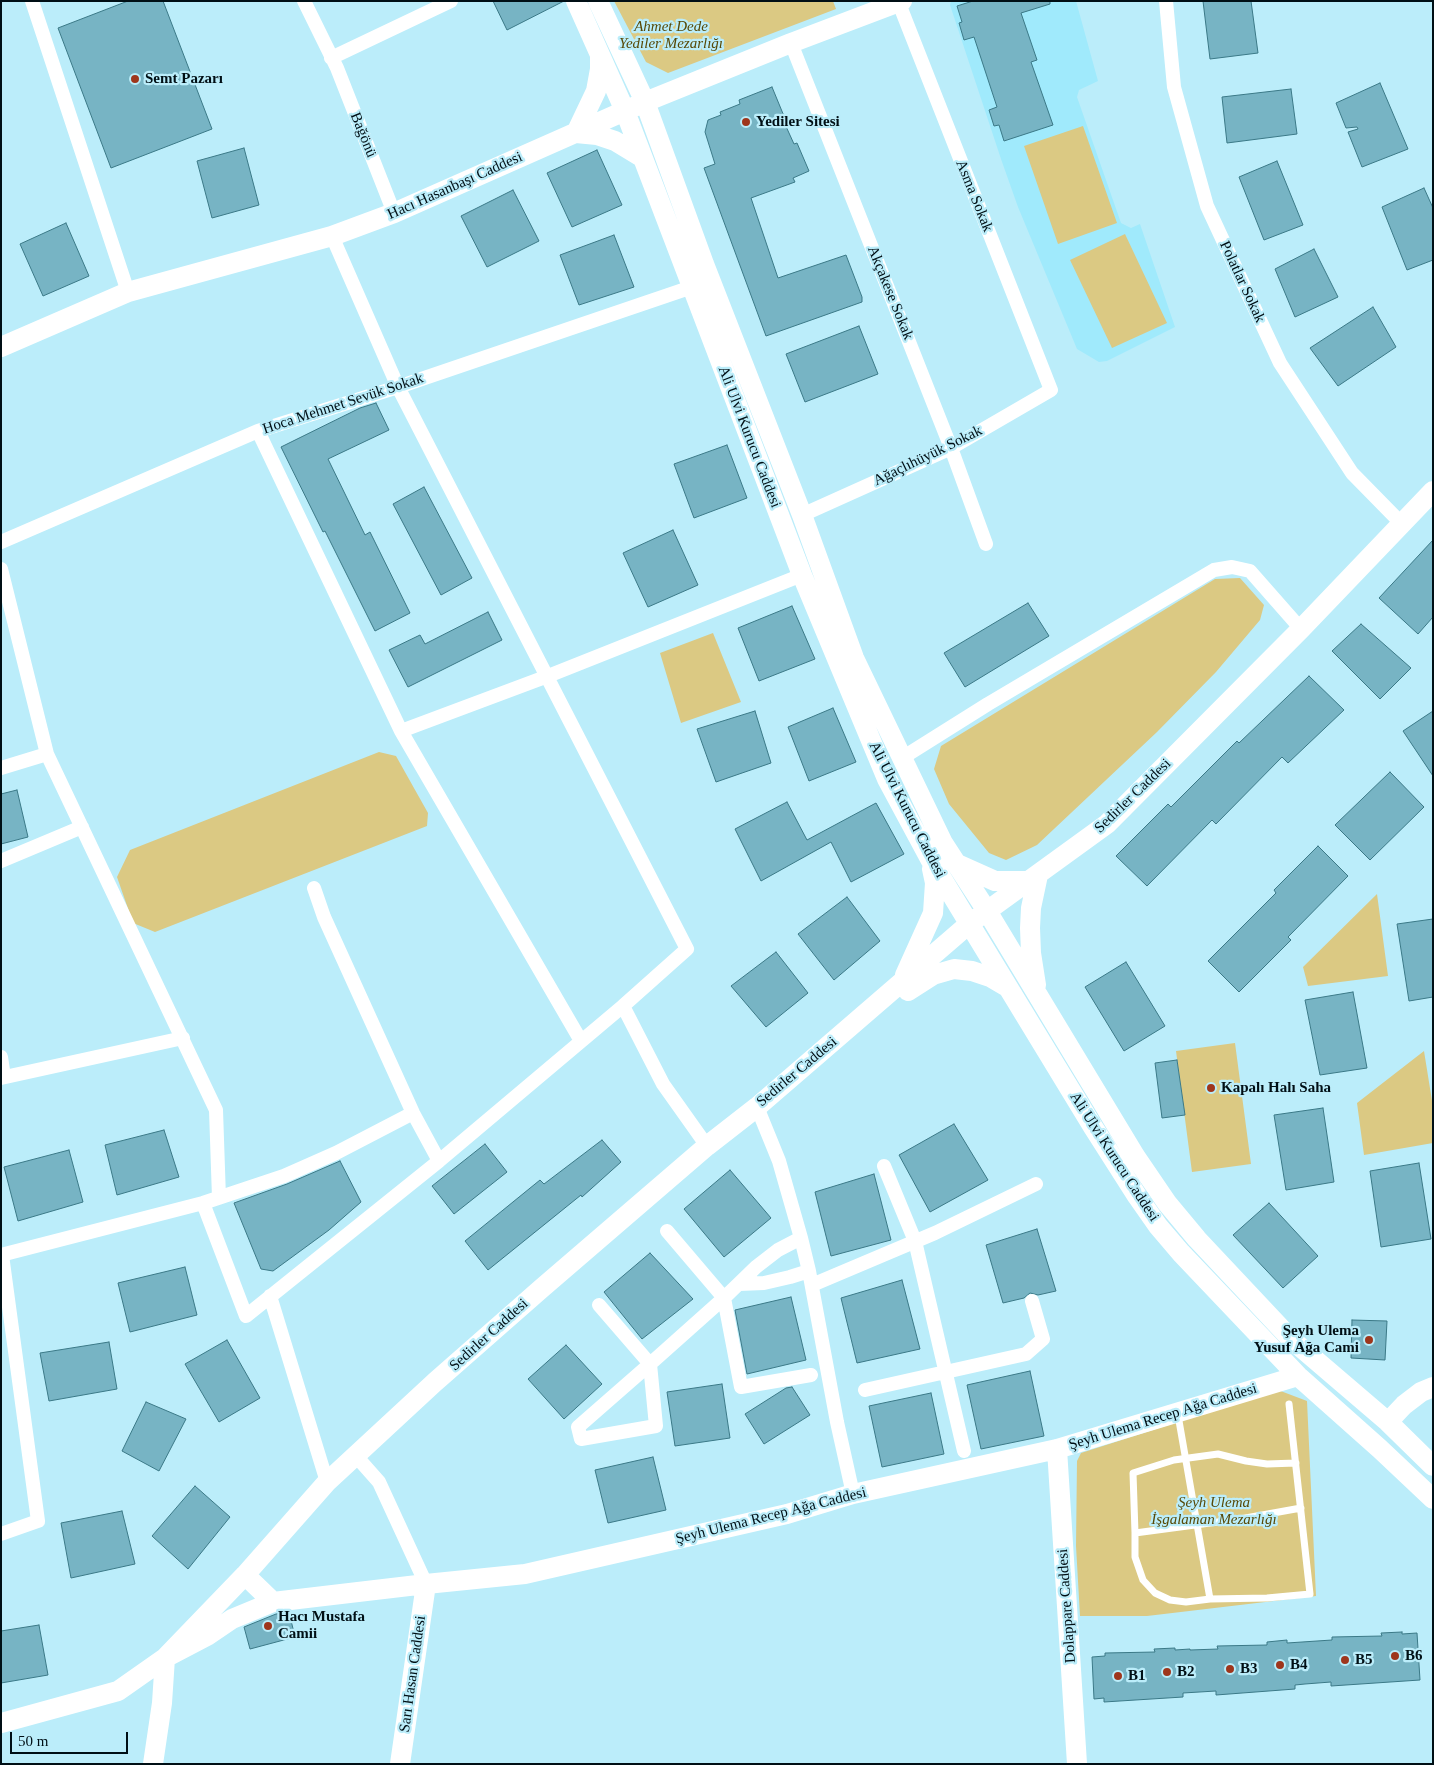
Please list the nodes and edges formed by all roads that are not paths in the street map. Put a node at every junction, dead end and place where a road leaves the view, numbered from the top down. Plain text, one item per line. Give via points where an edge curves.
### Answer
1 (32, 1) edge
2 (304, 1) edge
3 (576, 1) edge
4 (598, 1) edge
5 (1166, 1) edge
6 (899, 2) edge
7 (443, 3) edge
8 (791, 43) junction
9 (600, 54) junction
10 (331, 58) junction
11 (645, 102) junction
12 (625, 111) junction
13 (576, 133) junction
14 (643, 158) junction
15 (394, 213) junction
16 (332, 236) junction
17 (692, 287) junction
18 (128, 292) junction
19 (1, 347) edge
20 (398, 387) junction
21 (1051, 390) joint
22 (258, 431) junction
23 (951, 448) junction
24 (1433, 491) edge
25 (802, 515) junction
26 (1402, 524) junction
27 (1, 542) edge
28 (986, 544) dead end
29 (1, 569) edge
30 (802, 575) junction
31 (1301, 629) junction
32 (548, 676) junction
33 (401, 731) junction
34 (47, 754) junction
35 (902, 758) junction
36 (1, 768) edge
37 (82, 827) junction
38 (930, 859) junction
39 (1, 861) edge
40 (956, 864) junction
41 (1034, 878) junction
42 (314, 888) dead end
43 (987, 911) junction
44 (969, 924) junction
45 (901, 984) junction
46 (1009, 988) junction
47 (1037, 994) junction
48 (623, 1006) junction
49 (843, 1033) junction
50 (183, 1038) junction
51 (581, 1041) junction
52 (1, 1057) edge
53 (3, 1077) edge
54 (757, 1107) junction
55 (413, 1113) junction
56 (707, 1146) junction
57 (439, 1161) junction
58 (884, 1166) dead end
59 (1036, 1184) dead end
60 (219, 1198) junction
61 (203, 1203) junction
62 (667, 1231) dead end
63 (801, 1238) junction
64 (915, 1241) junction
65 (2, 1255) edge
66 (810, 1278) junction
67 (739, 1284) junction
68 (270, 1296) junction
69 (724, 1298) junction
70 (1032, 1301) dead end
71 (598, 1305) dead end
72 (650, 1364) junction
73 (946, 1372) junction
74 (811, 1375) dead end
75 (1298, 1376) junction
76 (1433, 1387) edge
77 (865, 1390) dead end
78 (1289, 1404) dead end
79 (1177, 1412) junction
80 (1388, 1422) junction
81 (1056, 1449) junction
82 (964, 1451) dead end
83 (356, 1456) junction
84 (1186, 1457) junction
85 (1296, 1463) junction
86 (1433, 1466) edge
87 (328, 1482) junction
88 (853, 1494) junction
89 (1433, 1499) edge
90 (1301, 1508) junction
91 (1197, 1525) junction
92 (1135, 1533) junction
93 (1, 1534) edge
94 (245, 1575) junction
95 (426, 1584) junction
96 (1210, 1599) junction
97 (273, 1602) junction
98 (166, 1658) junction
99 (1, 1723) edge
100 (153, 1764) edge
101 (400, 1764) edge
102 (1077, 1764) edge

1 - 18 street
2 - 10 street, Bağönü
3 - 9 street, Ali Ulvi Kurucu Caddesi
4 - 11 street, Ali Ulvi Kurucu Caddesi
5 - 26 street, Polatlar Sokak via 1174,86 1207,206 1280,363 1352,473
6 - 8 street, Hacı Hasanbaşı Caddesi
6 - 21 street, Asma Sokak
7 - 10 street
8 - 11 street, Hacı Hasanbaşı Caddesi
8 - 23 street, Akçakese Sokak
9 - 12 street, Ali Ulvi Kurucu Caddesi
9 - 13 street via 596,91
10 - 15 street, Bağönü
11 - 12 street, Hacı Hasanbaşı Caddesi
11 - 25 street, Ali Ulvi Kurucu Caddesi
12 - 13 street, Hacı Hasanbaşı Caddesi
12 - 14 street, Ali Ulvi Kurucu Caddesi
13 - 14 street via 615,141
13 - 15 street, Hacı Hasanbaşı Caddesi
14 - 17 street, Ali Ulvi Kurucu Caddesi
15 - 16 street, Hacı Hasanbaşı Caddesi
16 - 18 street, Hacı Hasanbaşı Caddesi
16 - 20 street
17 - 20 street, Hoca Mehmet Sevük Sokak
17 - 30 street, Ali Ulvi Kurucu Caddesi
18 - 19 street, Hacı Hasanbaşı Caddesi
20 - 22 street, Hoca Mehmet Sevük Sokak
20 - 32 street
21 - 23 street, Ağaçlıhüyük Sokak
22 - 27 street, Hoca Mehmet Sevük Sokak
22 - 33 street
23 - 25 street, Ağaçlıhüyük Sokak
23 - 28 street, Akçakese Sokak
24 - 26 street, Sedirler Caddesi
25 - 35 street, Ali Ulvi Kurucu Caddesi via 854,658
26 - 31 street, Sedirler Caddesi
29 - 34 street
30 - 32 street
30 - 38 street, Ali Ulvi Kurucu Caddesi via 887,779
31 - 35 street via 1250,571 1232,567 1214,570
31 - 41 street, Sedirler Caddesi via 1107,824
32 - 33 street
32 - 48 street via 687,949
33 - 51 street
34 - 36 street
34 - 37 street
35 - 40 street, Ali Ulvi Kurucu Caddesi
37 - 39 street
37 - 50 street
38 - 44 street, Ali Ulvi Kurucu Caddesi
38 - 45 street via 935,882 933,913
40 - 41 street via 995,881
40 - 43 street, Ali Ulvi Kurucu Caddesi
41 - 43 street, Sedirler Caddesi
41 - 47 street via 1030,928
42 - 55 street via 324,917
43 - 44 street, Sedirler Caddesi
43 - 47 street, Ali Ulvi Kurucu Caddesi
44 - 45 street, Sedirler Caddesi
44 - 46 street, Ali Ulvi Kurucu Caddesi
45 - 49 street, Sedirler Caddesi
46 - 49 street via 972,971 954,969 933,974
46 - 75 street, Ali Ulvi Kurucu Caddesi via 1158,1226
47 - 80 street, Ali Ulvi Kurucu Caddesi via 1167,1203 1292,1339
48 - 51 street
48 - 56 street via 663,1084
49 - 54 street, Sedirler Caddesi
50 - 53 street
50 - 60 street via 216,1110
51 - 57 street
52 - 53 street
54 - 56 street, Sedirler Caddesi
54 - 63 street via 779,1161
55 - 57 street
55 - 60 street via 284,1176
56 - 83 street, Sedirler Caddesi via 542,1288
57 - 68 street
58 - 64 street
59 - 64 street
60 - 61 street
61 - 65 street
61 - 68 street via 246,1316
62 - 69 street
63 - 66 street
63 - 67 street via 778,1250
64 - 66 street
64 - 73 street
65 - 93 street via 38,1522
66 - 67 street
66 - 88 street
67 - 69 street
68 - 87 street
69 - 72 street
69 - 74 street via 741,1387
70 - 73 street via 1043,1339 1026,1354
71 - 72 street
72 - 72 street via 656,1426 581,1438 578,1427
73 - 77 street
73 - 82 street
75 - 79 street, Şeyh Ulema Recep Ağa Caddesi
75 - 89 street, Ali Ulvi Kurucu Caddesi
76 - 80 street via 1404,1405
78 - 85 lane
79 - 81 street, Şeyh Ulema Recep Ağa Caddesi
79 - 84 lane
80 - 86 street, Ali Ulvi Kurucu Caddesi
81 - 88 street, Şeyh Ulema Recep Ağa Caddesi
81 - 102 street, Dolappare Caddesi
83 - 87 street, Sedirler Caddesi
83 - 95 street via 378,1482
84 - 85 lane via 1218,1454 1267,1464
84 - 91 lane
84 - 92 lane via 1133,1473
85 - 90 lane
87 - 94 street, Sedirler Caddesi
88 - 95 street, Şeyh Ulema Recep Ağa Caddesi via 787,1514 525,1574
90 - 91 lane
90 - 96 lane via 1310,1594
91 - 92 lane
91 - 96 lane
92 - 96 lane via 1135,1557 1143,1580 1155,1593 1170,1600 1186,1602
94 - 97 street
94 - 98 street, Sedirler Caddesi
95 - 97 street, Şeyh Ulema Recep Ağa Caddesi
95 - 101 street, Sarı Hasan Caddesi
97 - 98 street, Şeyh Ulema Recep Ağa Caddesi via 232,1619
98 - 99 street via 118,1691
98 - 100 street

